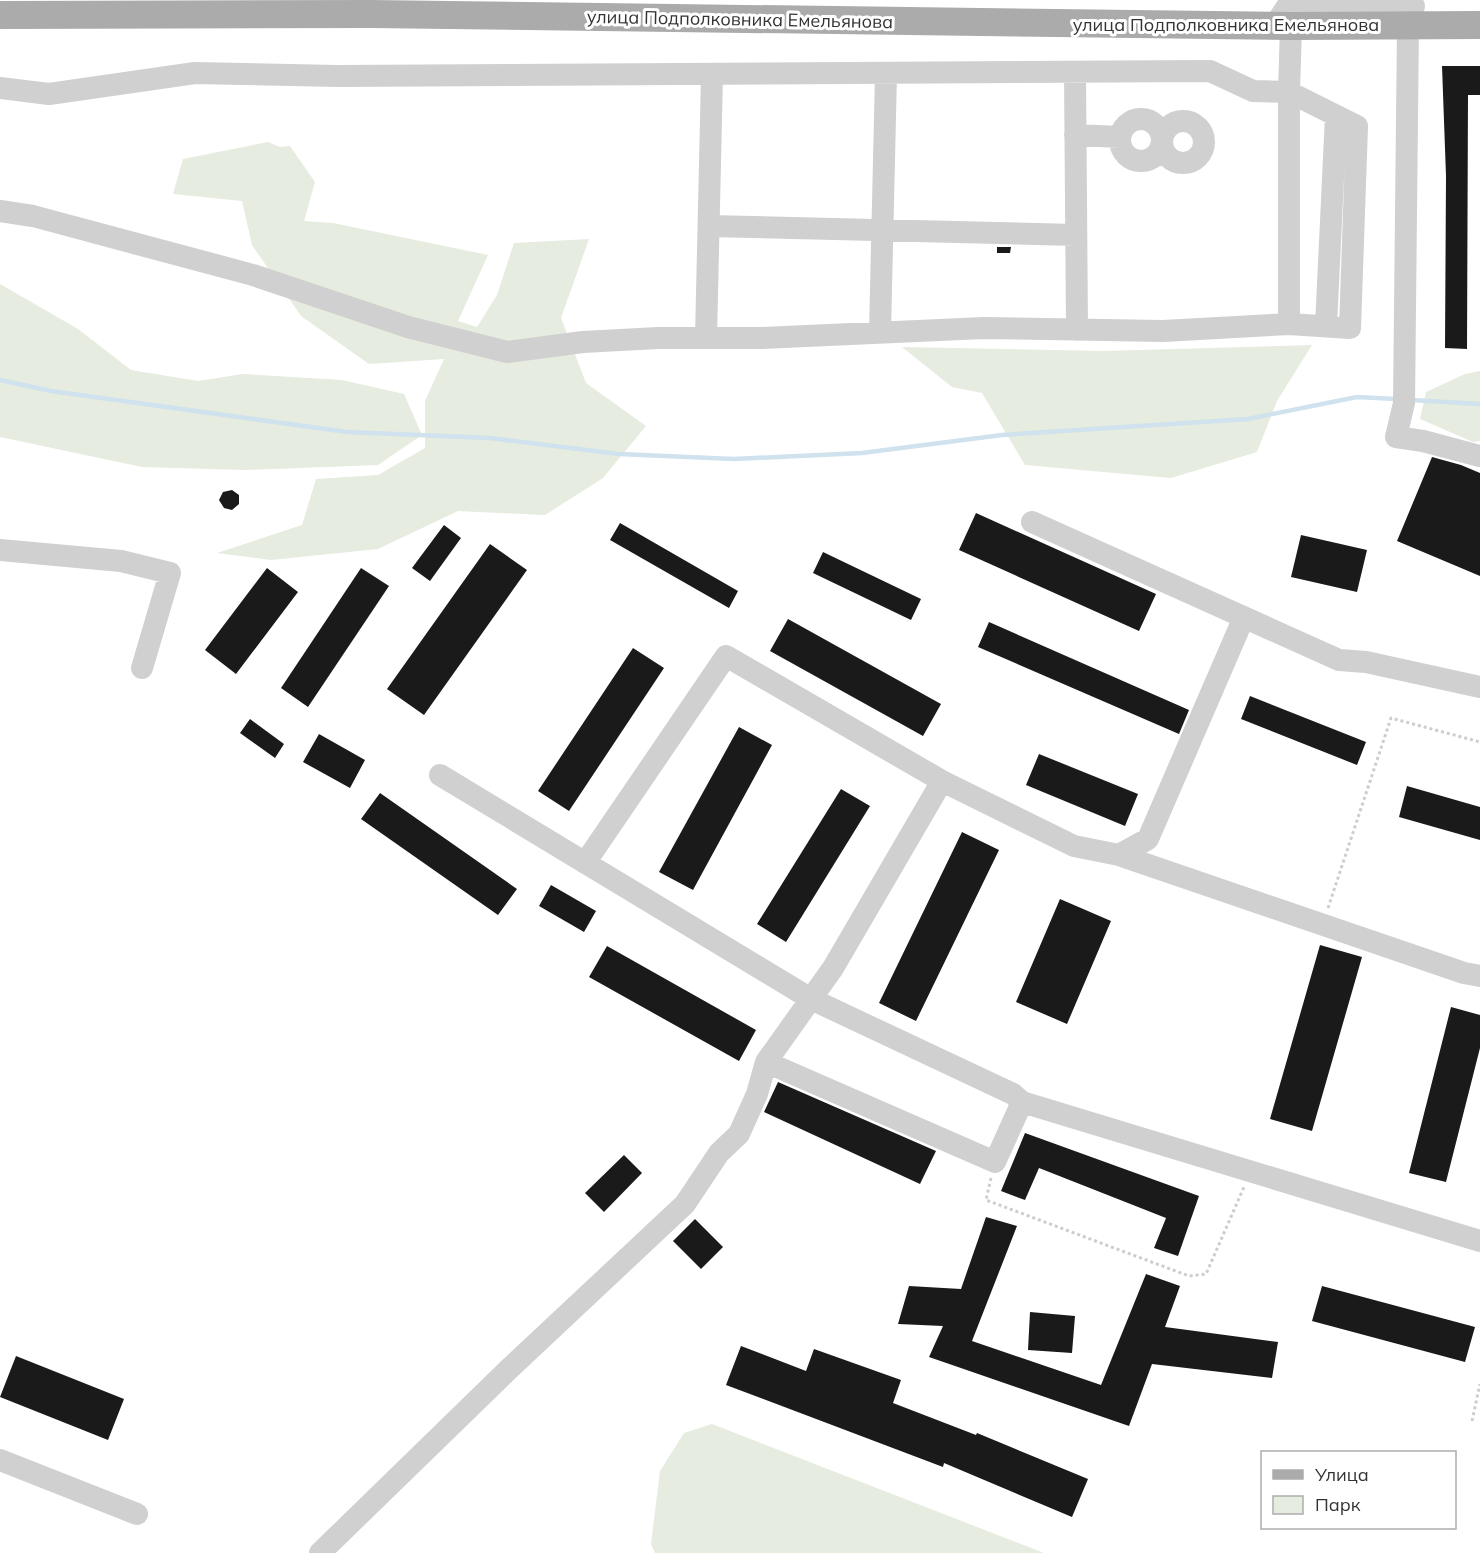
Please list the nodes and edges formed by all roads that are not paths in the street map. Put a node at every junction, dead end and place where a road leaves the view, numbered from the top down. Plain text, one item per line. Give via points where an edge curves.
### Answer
1 (1309, 1) edge
2 (370, 7) edge
3 (0, 15) edge
4 (1408, 25) junction
5 (1480, 25) edge
6 (1283, 26) junction
7 (1075, 72) junction
8 (886, 74) junction
9 (712, 75) junction
10 (0, 88) edge
11 (1289, 92) junction
12 (1075, 135) junction
13 (1162, 140) dead end
14 (0, 211) edge
15 (709, 226) junction
16 (882, 231) junction
17 (1076, 235) junction
18 (1289, 324) junction
19 (1077, 330) junction
20 (880, 332) junction
21 (706, 338) junction
22 (1480, 456) edge
23 (1032, 522) dead end
24 (0, 550) edge
25 (1244, 617) junction
26 (142, 668) dead end
27 (1480, 687) edge
28 (440, 775) dead end
29 (942, 781) junction
30 (1119, 855) junction
31 (585, 863) junction
32 (1480, 976) edge
33 (810, 999) junction
34 (766, 1062) junction
35 (1022, 1102) junction
36 (1480, 1241) edge
37 (0, 1460) edge
38 (137, 1514) dead end
39 (320, 1553) edge

1 - 4 street via 1414,6
1 - 6 street via 1290,2
2 - 3 main road, улица Подполковника Емельянова
2 - 6 main road, улица Подполковника Емельянова
4 - 5 main road, улица Подполковника Емельянова
4 - 6 main road, улица Подполковника Емельянова
4 - 22 street via 1404,399 1396,437
6 - 11 street
7 - 8 street
7 - 11 street via 1210,71 1253,91
7 - 12 street
8 - 9 street
8 - 16 street
9 - 10 street via 195,73 49,94
9 - 15 street
11 - 18 street
11 - 18 street via 1357,126 1350,328
12 - 13 street via 1120,137 1123,151 1141,161 1154,156
12 - 17 street
14 - 21 street via 33,216 253,276 408,327 507,352 584,342
15 - 16 street
15 - 21 street
16 - 17 street
16 - 20 street
17 - 19 street
18 - 19 street via 1163,332
19 - 20 street
20 - 21 street
23 - 25 street
24 - 26 street via 121,561 170,573
25 - 27 street via 1339,660 1366,662
25 - 30 street via 1148,839
28 - 31 street
29 - 30 street via 1074,846
29 - 31 street via 726,656
29 - 33 street
30 - 32 street
31 - 33 street
33 - 34 street
33 - 35 street via 1013,1094
34 - 35 street via 995,1162
34 - 39 street via 739,1134 719,1153 685,1204
35 - 36 street
37 - 38 street

